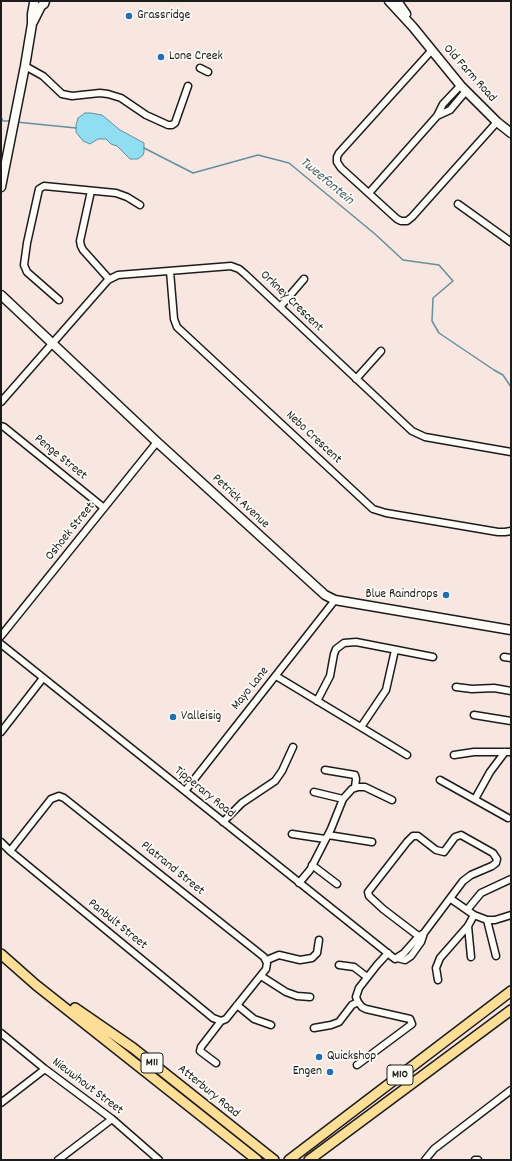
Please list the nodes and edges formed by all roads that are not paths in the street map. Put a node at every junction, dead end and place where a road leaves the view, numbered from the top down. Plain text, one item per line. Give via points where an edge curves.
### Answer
1 (389, 1) edge
2 (397, 1) edge
3 (36, 2) edge
4 (413, 27) junction
5 (432, 50) junction
6 (25, 66) junction
7 (200, 68) dead end
8 (208, 72) dead end
9 (188, 86) dead end
10 (463, 88) junction
11 (497, 122) junction
12 (511, 133) edge
13 (3, 170) edge
14 (1, 187) edge
15 (92, 191) junction
16 (369, 192) junction
17 (458, 204) dead end
18 (140, 205) dead end
19 (511, 242) edge
20 (170, 271) junction
21 (110, 279) junction
22 (304, 279) dead end
23 (1, 296) edge
24 (59, 300) dead end
25 (280, 307) junction
26 (52, 343) junction
27 (381, 351) dead end
28 (356, 379) junction
29 (1, 402) edge
30 (1, 426) edge
31 (157, 442) junction
32 (511, 452) edge
33 (104, 508) junction
34 (511, 531) edge
35 (335, 600) junction
36 (511, 630) edge
37 (1, 636) edge
38 (1, 644) edge
39 (395, 650) junction
40 (433, 657) dead end
41 (504, 657) dead end
42 (511, 658) edge
43 (276, 676) junction
44 (43, 678) junction
45 (456, 687) dead end
46 (511, 691) edge
47 (317, 701) junction
48 (474, 715) dead end
49 (511, 721) edge
50 (361, 727) junction
51 (1, 732) edge
52 (293, 746) dead end
53 (508, 752) edge
54 (408, 755) dead end
55 (454, 755) dead end
56 (325, 770) dead end
57 (440, 780) dead end
58 (355, 787) junction
59 (184, 791) junction
60 (314, 792) dead end
61 (343, 799) junction
62 (475, 799) junction
63 (392, 800) dead end
64 (508, 818) dead end
65 (223, 822) junction
66 (292, 834) dead end
67 (326, 837) junction
68 (1, 842) edge
69 (372, 842) dead end
70 (10, 851) junction
71 (312, 865) junction
72 (511, 879) edge
73 (299, 883) junction
74 (336, 884) dead end
75 (451, 899) junction
76 (467, 910) junction
77 (474, 915) junction
78 (511, 915) edge
79 (487, 920) junction
80 (468, 926) junction
81 (422, 936) junction
82 (319, 940) dead end
83 (388, 953) junction
84 (1, 954) edge
85 (496, 956) dead end
86 (471, 957) dead end
87 (266, 960) junction
88 (339, 965) dead end
89 (27, 976) junction
90 (261, 976) junction
91 (367, 977) junction
92 (438, 980) dead end
93 (511, 990) edge
94 (310, 997) dead end
95 (358, 1002) junction
96 (237, 1005) junction
97 (511, 1010) edge
98 (222, 1021) junction
99 (271, 1025) dead end
100 (314, 1028) dead end
101 (1, 1033) edge
102 (216, 1063) dead end
103 (357, 1065) dead end
104 (45, 1069) junction
105 (511, 1090) edge
106 (1, 1103) edge
107 (112, 1119) junction
108 (311, 1159) edge
109 (58, 1160) edge
110 (159, 1160) edge
111 (257, 1160) edge
112 (274, 1160) edge
113 (289, 1160) edge
114 (425, 1160) edge
115 (475, 1160) edge
116 (478, 1160) edge

1 - 4 street, Old Farm Road
2 - 4 street, Old Farm Road
3 - 6 street
4 - 5 street, Old Farm Road
5 - 10 street, Old Farm Road
5 - 16 street via 337,157 340,168
6 - 9 street via 43,76 67,96 108,94 120,98 163,124 172,125 176,121
6 - 13 street
7 - 8 street
10 - 11 street, Old Farm Road
10 - 16 street via 443,104 437,116
11 - 12 street, Old Farm Road
11 - 16 street via 407,221 397,219
13 - 14 street
15 - 18 street via 121,195
15 - 21 street via 80,244
15 - 24 street via 44,186 38,192 24,265 29,273
17 - 19 street
20 - 21 street, Orkney Crescent via 118,275
20 - 25 street, Orkney Crescent via 234,266
20 - 34 street, Nebo Crescent via 176,327 373,509 498,532
21 - 26 street
22 - 25 street
23 - 26 street, Petrick Avenue
25 - 28 street, Orkney Crescent
26 - 29 street
26 - 31 street, Petrick Avenue
27 - 28 street
28 - 32 street, Orkney Crescent via 416,434
30 - 33 street, Penge Street
31 - 33 street, Oshoek Street
31 - 35 street, Petrick Avenue via 311,584
33 - 37 street, Oshoek Street
35 - 36 street, Petrick Avenue
35 - 43 street, Mayo Lane
38 - 44 street, Tipperary Road
39 - 40 street
39 - 47 street via 356,642 340,645 334,654 330,676
39 - 50 street via 386,690
41 - 42 street
43 - 47 street
43 - 59 street, Mayo Lane
44 - 51 street
44 - 59 street, Tipperary Road
45 - 46 street
47 - 50 street
48 - 49 street
50 - 54 street
52 - 65 street via 275,781 242,803
53 - 55 street
53 - 62 street via 490,772
56 - 58 street via 355,775
57 - 62 street
58 - 61 street
58 - 63 street via 365,788
59 - 65 street, Tipperary Road
60 - 61 street
61 - 67 street
62 - 64 street
65 - 73 street, Tipperary Road
66 - 67 street
67 - 69 street
67 - 71 street
68 - 70 street, Panbult Street
70 - 87 street, Platrand Street via 51,800 59,796 64,798
70 - 98 street, Panbult Street via 213,1018
71 - 73 street
71 - 74 street
72 - 76 street via 481,893
73 - 83 street, Tipperary Road
75 - 76 street
75 - 81 street
75 - 81 street via 463,881 492,866 496,856 490,850 461,835 456,836 442,852 418,836 410,839 368,892 383,909
76 - 77 street
77 - 79 street
77 - 80 street
78 - 79 street
79 - 85 street
80 - 86 street
80 - 92 street via 440,958 436,968
81 - 83 street, Tipperary Road via 396,958
82 - 87 street via 317,953 312,958 300,960 279,956
83 - 91 street
84 - 89 main road, Atterbury Road / M11
87 - 90 street via 266,969
88 - 91 street via 354,967
89 - 111 main road, Atterbury Road / M11
89 - 112 main road, Atterbury Road / M11 via 133,1048
90 - 94 street via 286,992
90 - 96 street
91 - 95 street via 357,993
93 - 113 main road, M10
95 - 100 street via 339,1022
95 - 103 street via 366,1009 410,1019 412,1022 411,1026
96 - 98 street
96 - 99 street via 254,1019
97 - 108 main road, M10
98 - 102 street via 200,1049
101 - 104 street, Nieuwhout Street
104 - 106 street
104 - 107 street, Nieuwhout Street
105 - 114 street via 434,1149
107 - 109 street
107 - 110 street, Nieuwhout Street
115 - 116 street

